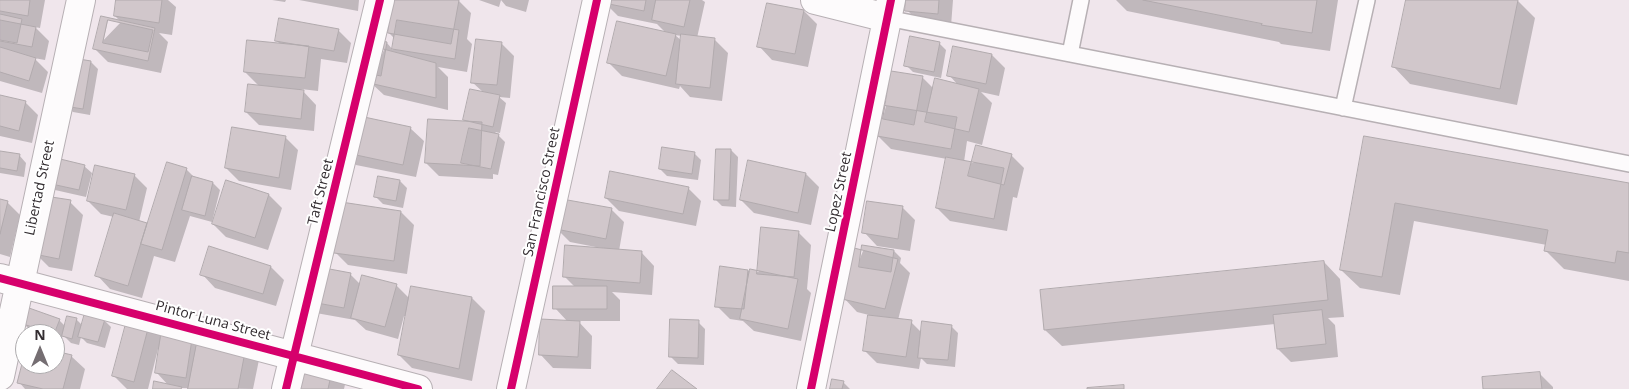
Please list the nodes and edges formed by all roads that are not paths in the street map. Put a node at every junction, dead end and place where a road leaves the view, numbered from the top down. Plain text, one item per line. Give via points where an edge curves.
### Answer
1 (81, 0) edge
2 (380, 0) edge
3 (597, 0) edge
4 (815, 0) edge
5 (1082, 0) edge
6 (1367, 0) edge
7 (889, 9) edge
8 (1070, 54) junction
9 (1343, 108) junction
10 (1629, 164) edge
11 (10, 281) edge
12 (294, 356) junction
13 (0, 376) edge
14 (286, 389) edge
15 (418, 389) edge
16 (511, 389) edge
17 (811, 389) edge

1 - 11 street, Libertad Street
2 - 12 street, Taft Street
3 - 16 street, San Francisco Street
4 - 7 street
5 - 8 lane
6 - 9 lane
7 - 8 lane
7 - 17 street, Lopez Street
8 - 9 lane
9 - 10 lane
11 - 12 street, Pintor Luna Street
11 - 13 street, Libertad Street
12 - 14 street, Taft Street
12 - 15 street, Pintor Luna Street

